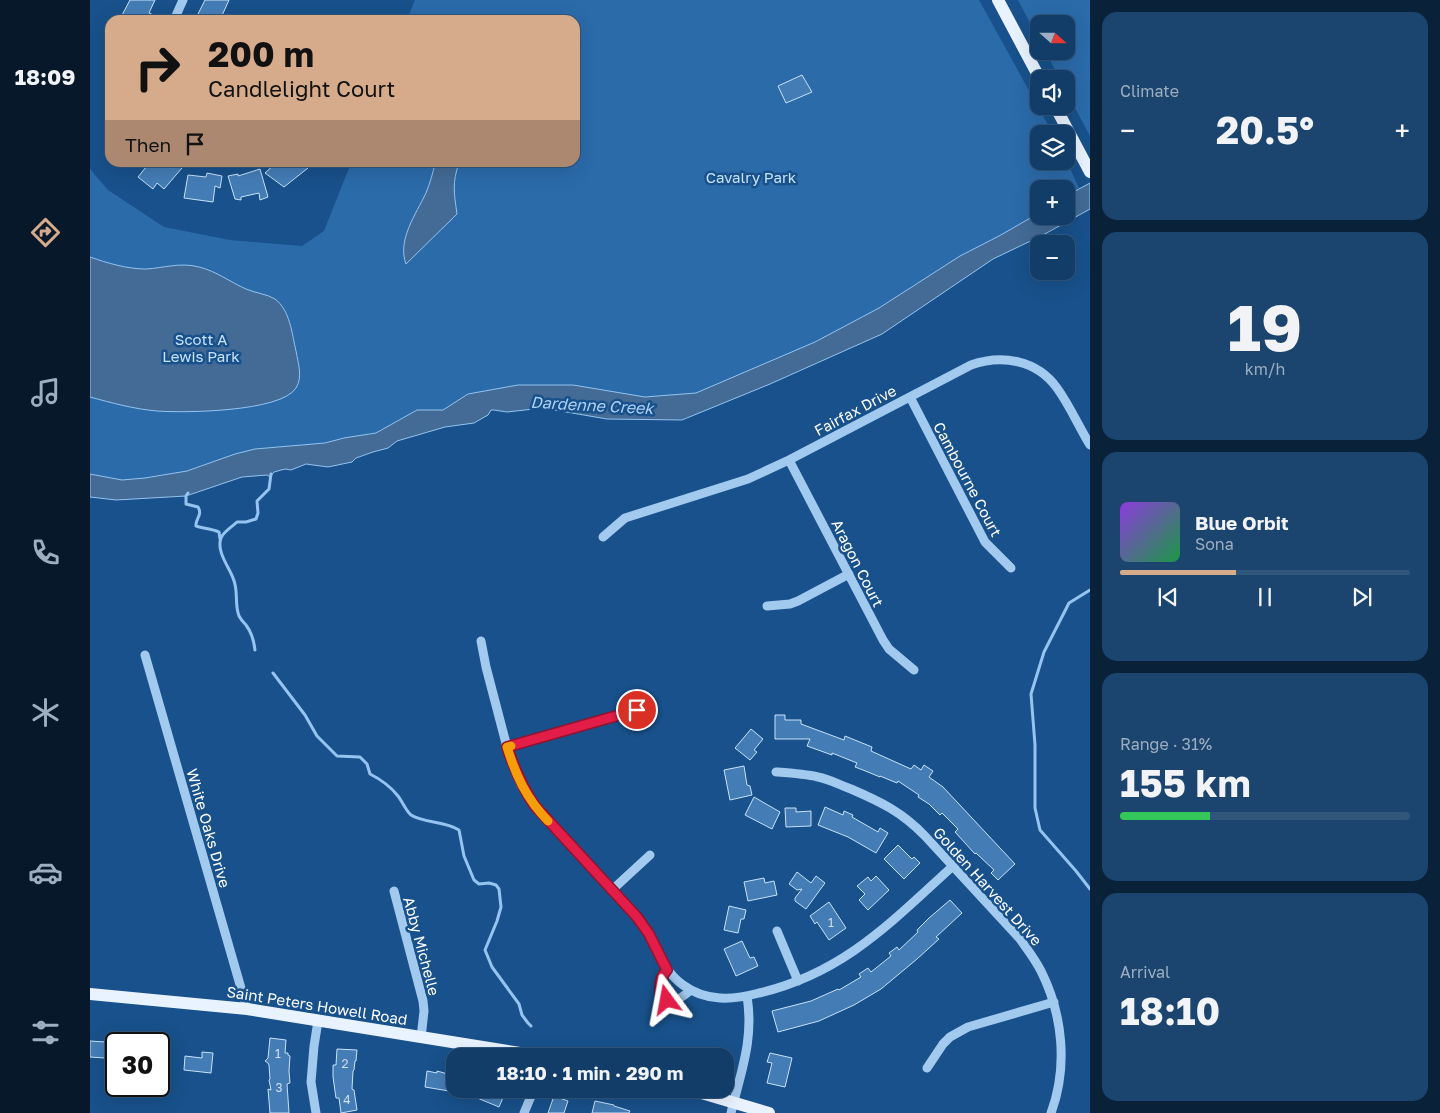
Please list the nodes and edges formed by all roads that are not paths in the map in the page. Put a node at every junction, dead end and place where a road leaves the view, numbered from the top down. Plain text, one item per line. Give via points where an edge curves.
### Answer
1 (183, 0) edge
2 (998, 0) edge
3 (176, 15) edge
4 (1035, 70) edge
5 (1060, 115) edge
6 (1090, 172) edge
7 (910, 397) junction
8 (1090, 445) edge
9 (789, 460) junction
10 (603, 537) dead end
11 (1011, 568) dead end
12 (849, 574) junction
13 (767, 606) dead end
14 (481, 641) dead end
15 (145, 655) dead end
16 (914, 670) dead end
17 (637, 710) dead end
18 (507, 747) junction
19 (776, 772) dead end
20 (650, 855) dead end
21 (953, 866) junction
22 (612, 890) junction
23 (394, 891) dead end
24 (777, 932) dead end
25 (667, 970) junction
26 (798, 981) junction
27 (691, 990) junction
28 (90, 994) edge
29 (747, 996) junction
30 (1054, 1002) junction
31 (247, 1009) junction
32 (318, 1021) junction
33 (421, 1038) junction
34 (487, 1048) edge
35 (926, 1068) dead end
36 (530, 1098) edge
37 (709, 1098) edge
38 (733, 1108) edge
39 (316, 1113) edge
40 (524, 1113) edge
41 (769, 1113) edge
42 (1051, 1113) edge

1 - 3 street
2 - 4 main road
5 - 6 main road
7 - 8 street, Fairfax Drive via 978,362 1006,359 1021,362 1036,368 1057,387
7 - 9 street, Fairfax Drive
7 - 11 street, Cambourne Court via 985,542
9 - 10 street, Fairfax Drive via 748,479 625,518
9 - 12 street, Aragon Court
12 - 13 street via 798,601
12 - 16 street, Aragon Court via 889,649
14 - 18 street
15 - 31 street, White Oaks Drive
17 - 18 street
18 - 22 street via 521,785 535,806
19 - 21 street, Golden Harvest Drive via 818,777 885,804 911,821
20 - 22 street
21 - 26 street via 850,954
21 - 30 street, Golden Harvest Drive via 1020,939 1041,970
22 - 25 street via 644,926
23 - 33 street, Abby Michelle via 423,1001
24 - 26 street
25 - 27 street
25 - 27 street via 663,974 660,995 667,1000 675,1000
26 - 29 street
27 - 29 street via 716,999
28 - 31 main road, Saint Peters Howell Road
29 - 38 street via 750,1030
30 - 35 street via 968,1027 942,1044
30 - 42 street, Golden Harvest Drive via 1061,1054 1059,1084
31 - 32 main road, Saint Peters Howell Road
32 - 33 main road, Saint Peters Howell Road
32 - 39 street via 311,1082
33 - 34 main road, Saint Peters Howell Road
36 - 40 street
37 - 38 main road
38 - 41 main road

